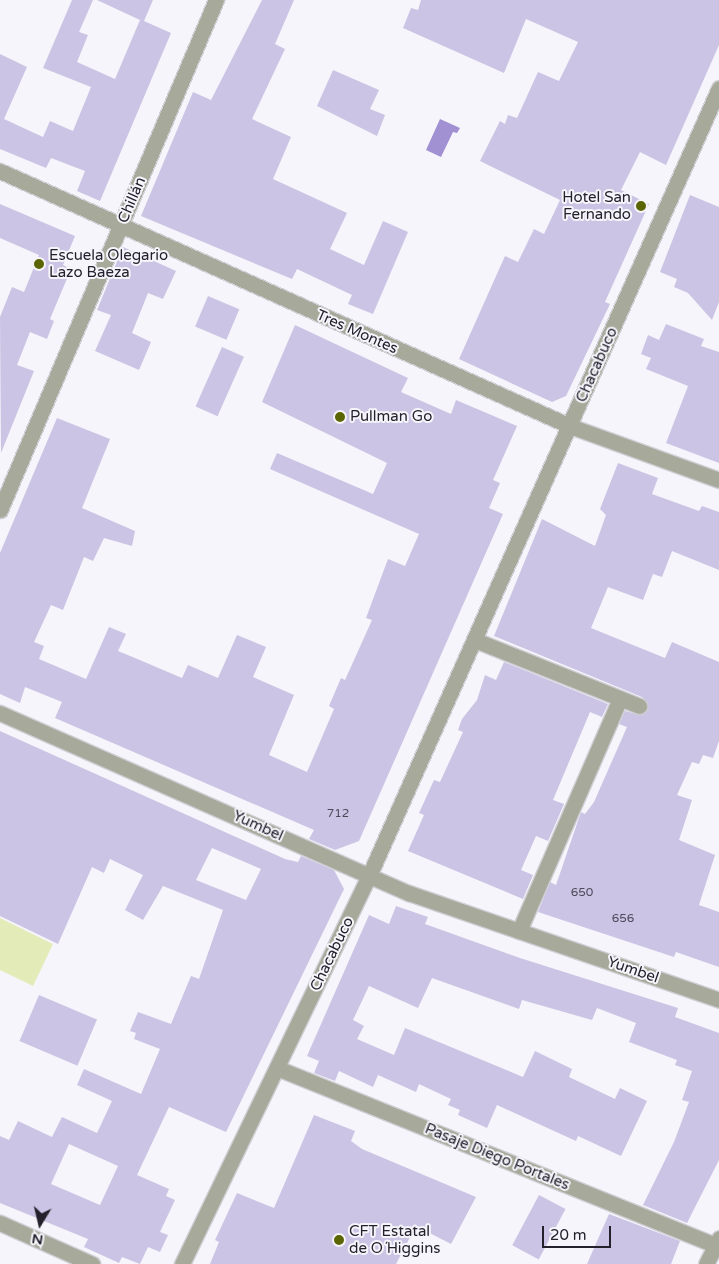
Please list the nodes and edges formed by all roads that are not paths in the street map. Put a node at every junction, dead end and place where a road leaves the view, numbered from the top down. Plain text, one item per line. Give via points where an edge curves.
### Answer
1 (216, 0) edge
2 (719, 88) edge
3 (0, 171) edge
4 (121, 227) junction
5 (570, 426) junction
6 (719, 480) edge
7 (0, 510) edge
8 (475, 640) junction
9 (620, 699) junction
10 (639, 706) dead end
11 (0, 713) edge
12 (369, 876) junction
13 (519, 931) junction
14 (719, 1000) edge
15 (277, 1068) junction
16 (0, 1223) edge
17 (717, 1242) edge
18 (92, 1264) edge
19 (182, 1264) edge
20 (706, 1264) edge

1 - 4 street, Chillán
2 - 5 street, Chacabuco
3 - 4 street, Tres Montes
4 - 5 street, Tres Montes
4 - 7 street, Chillán
5 - 6 street, Tres Montes
5 - 8 street, Chacabuco
8 - 9 street
8 - 12 street, Chacabuco
9 - 10 street
9 - 13 street
11 - 12 street, Yumbel
12 - 13 street, Yumbel
12 - 15 street, Chacabuco
13 - 14 street, Yumbel
15 - 17 street, Pasaje Diego Portales
15 - 19 street, Chacabuco
16 - 18 street
17 - 20 street

